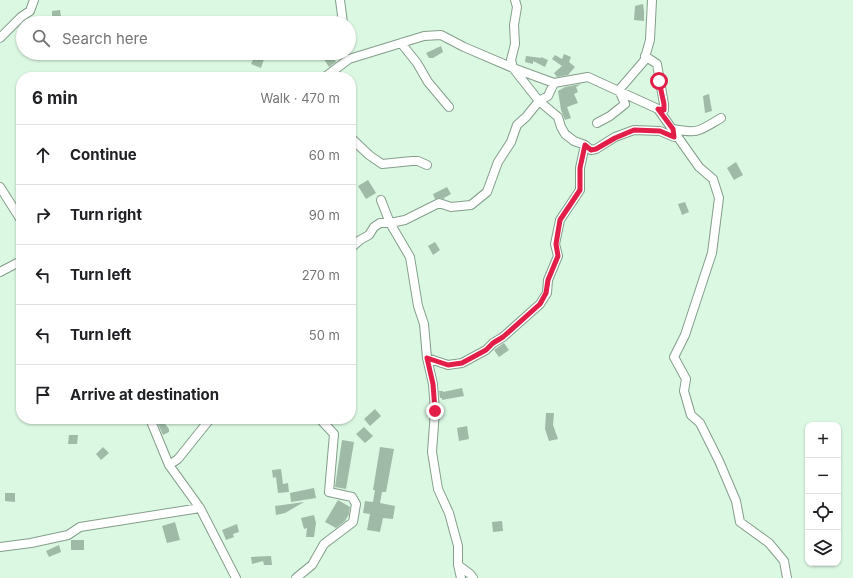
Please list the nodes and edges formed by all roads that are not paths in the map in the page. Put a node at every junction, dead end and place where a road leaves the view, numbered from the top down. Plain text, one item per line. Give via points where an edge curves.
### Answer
1 (34, 0) edge
2 (340, 0) edge
3 (515, 0) edge
4 (652, 0) edge
5 (21, 16) edge
6 (342, 16) edge
7 (16, 21) edge
8 (0, 38) edge
9 (401, 43) junction
10 (356, 54) edge
11 (645, 56) junction
12 (344, 60) edge
13 (513, 68) junction
14 (330, 72) edge
15 (554, 83) junction
16 (619, 90) junction
17 (539, 100) junction
18 (449, 107) dead end
19 (658, 109) junction
20 (721, 118) dead end
21 (597, 123) dead end
22 (673, 129) junction
23 (356, 143) edge
24 (585, 145) junction
25 (427, 165) dead end
26 (0, 187) edge
27 (381, 200) dead end
28 (16, 212) edge
29 (390, 222) junction
30 (356, 244) edge
31 (16, 264) edge
32 (0, 272) edge
33 (427, 358) junction
34 (152, 424) edge
35 (206, 424) edge
36 (325, 424) edge
37 (169, 465) junction
38 (200, 508) junction
39 (0, 546) edge
40 (458, 565) junction
41 (236, 578) edge
42 (296, 578) edge
43 (462, 578) edge
44 (473, 578) edge
45 (787, 578) edge

1 - 5 street via 30,11
2 - 6 street
3 - 13 street via 515,44 511,60
4 - 11 street via 650,35
7 - 8 street
9 - 10 street
9 - 13 street via 424,36 441,35
9 - 18 street
11 - 16 street
11 - 19 street via 657,64 664,104 664,110
12 - 14 street
13 - 15 street
13 - 17 street
15 - 16 street via 588,76
15 - 17 street via 548,96
16 - 19 street
16 - 21 street via 625,104
17 - 24 street via 558,117 565,134
17 - 29 street via 517,125 511,142 498,162 487,192 470,205 451,206 440,203 405,220
19 - 22 street
20 - 22 street via 701,130 689,132
22 - 24 street via 674,137 660,131 634,130 596,149 591,150
22 - 45 street via 699,167 713,179 719,198 712,253 685,335 674,357 686,379 684,391 691,415 700,423 719,461 736,501 740,522 769,543 784,561
23 - 25 street via 382,164 418,161
24 - 33 street via 580,168 580,190 560,220 556,244 558,256 540,304 486,350 462,363 448,365
26 - 28 street
27 - 29 street
29 - 30 street via 380,223
29 - 33 street via 410,257 418,306 424,324
31 - 32 street
33 - 40 street via 433,384 435,411 432,452 438,489 449,513 458,546
34 - 37 street
35 - 37 street via 178,459
36 - 42 street via 334,434 329,492 352,497 356,504 353,522 324,544 312,565
37 - 38 street
38 - 39 street via 80,528 68,535 31,543
38 - 41 street
40 - 43 street
40 - 44 street

